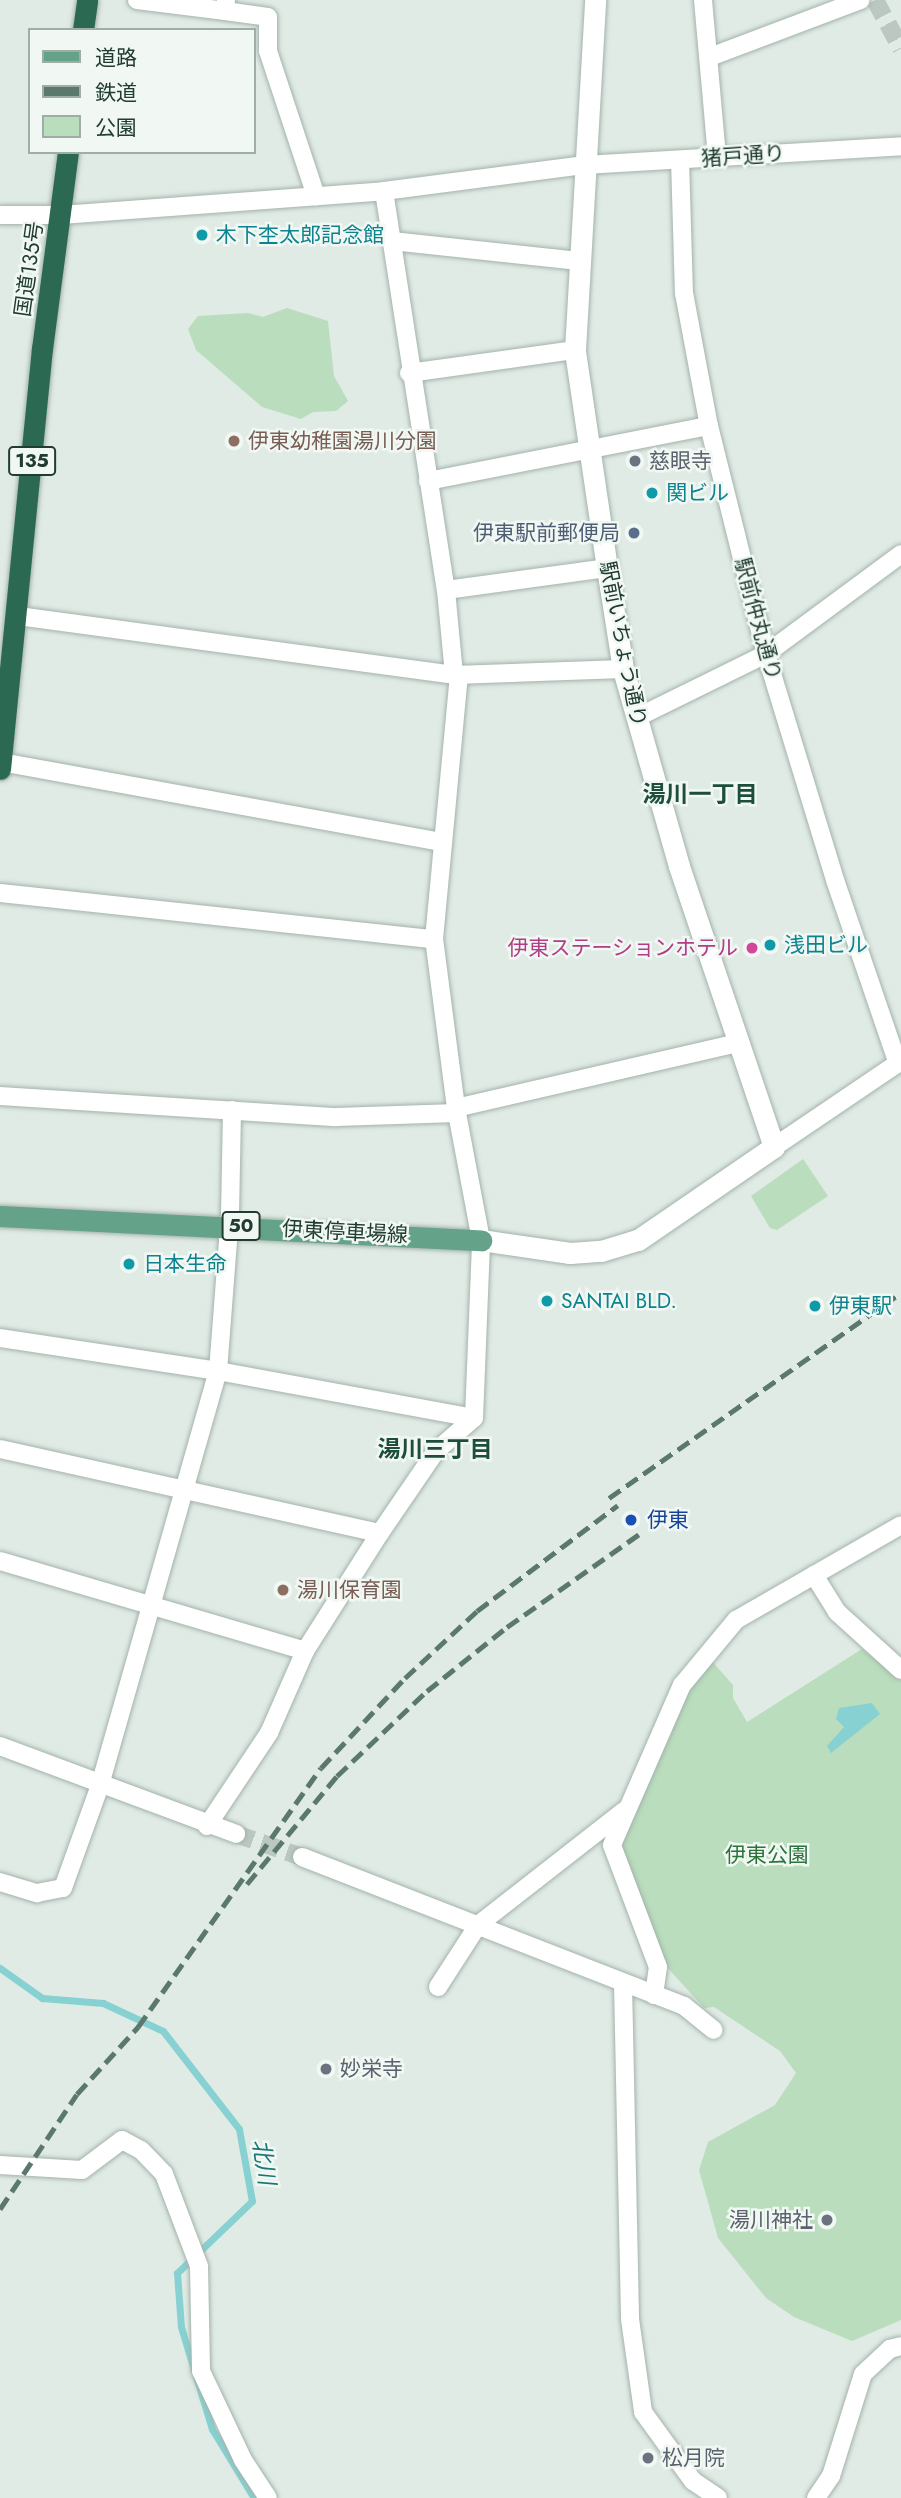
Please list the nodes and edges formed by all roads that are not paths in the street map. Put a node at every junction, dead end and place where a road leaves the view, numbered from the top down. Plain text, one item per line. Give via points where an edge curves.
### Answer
1 (86, 0) edge
2 (137, 0) edge
3 (595, 0) edge
4 (703, 0) edge
5 (861, 0) edge
6 (226, 5) edge
7 (83, 28) edge
8 (710, 57) junction
9 (901, 146) edge
10 (68, 154) edge
11 (717, 157) junction
12 (680, 160) junction
13 (585, 165) junction
14 (384, 191) junction
15 (316, 196) junction
16 (0, 215) edge
17 (61, 215) junction
18 (392, 241) junction
19 (579, 261) junction
20 (575, 350) junction
21 (410, 373) junction
22 (709, 426) junction
23 (588, 447) junction
24 (428, 481) junction
25 (901, 554) edge
26 (607, 568) junction
27 (446, 590) junction
28 (18, 615) junction
29 (766, 654) junction
30 (623, 669) junction
31 (457, 676) junction
32 (636, 718) junction
33 (1, 762) edge
34 (0, 769) edge
35 (443, 842) junction
36 (0, 894) edge
37 (434, 939) junction
38 (738, 1044) junction
39 (899, 1063) edge
40 (0, 1096) edge
41 (232, 1110) junction
42 (457, 1110) junction
43 (774, 1147) junction
44 (0, 1216) edge
45 (228, 1226) junction
46 (481, 1240) junction
47 (0, 1338) edge
48 (218, 1371) junction
49 (474, 1418) junction
50 (0, 1449) edge
51 (182, 1491) junction
52 (901, 1525) edge
53 (380, 1532) junction
54 (0, 1562) edge
55 (814, 1575) junction
56 (150, 1606) junction
57 (305, 1651) junction
58 (901, 1671) edge
59 (0, 1746) edge
60 (100, 1785) junction
61 (624, 1811) junction
62 (207, 1826) junction
63 (236, 1835) tunnel mouth
64 (302, 1857) tunnel mouth
65 (0, 1882) edge
66 (478, 1925) junction
67 (623, 1983) junction
68 (438, 1987) dead end
69 (654, 1995) junction
70 (714, 2030) dead end
71 (0, 2165) edge
72 (901, 2346) edge
73 (268, 2498) edge
74 (718, 2498) edge
75 (816, 2498) edge

1 - 7 highway
2 - 6 street
3 - 13 street, 駅前いちょう通り
4 - 8 street
5 - 8 street
6 - 15 street via 268,17 268,51
8 - 11 street
9 - 11 street, 猪戸通り
10 - 17 highway, 国道135号 / 135
11 - 12 street, 猪戸通り
12 - 13 street, 猪戸通り
12 - 22 street, 駅前仲丸通り via 684,293
13 - 14 street, 猪戸通り
13 - 19 street, 駅前いちょう通り
14 - 15 street, 猪戸通り
14 - 18 street
15 - 17 street, 猪戸通り
16 - 17 street, 猪戸通り
17 - 28 highway, 国道135号 / 135 via 42,349
18 - 19 street
18 - 21 street
19 - 20 street, 駅前いちょう通り
20 - 21 street
20 - 23 street, 駅前いちょう通り
21 - 24 street
22 - 23 street
22 - 29 street, 駅前仲丸通り
23 - 24 street
23 - 26 street, 駅前いちょう通り
24 - 27 street
25 - 29 street
26 - 27 street
26 - 30 street, 駅前いちょう通り
27 - 31 street
28 - 31 street
28 - 33 highway, 国道135号 / 135
29 - 32 street
29 - 39 street, 駅前仲丸通り via 835,880
30 - 31 street
30 - 32 street, 駅前いちょう通り
31 - 35 street
32 - 38 street, 駅前いちょう通り
33 - 34 highway, 国道135号 / 135
33 - 35 street
35 - 37 street
36 - 37 street
37 - 42 street
38 - 42 street
38 - 43 street, 駅前いちょう通り
39 - 43 street
40 - 41 street
41 - 42 street via 336,1117
41 - 45 street
42 - 46 street
43 - 46 street via 638,1240 601,1251 570,1253
44 - 45 main road, 伊東停車場線 / 50
45 - 46 main road, 伊東停車場線 / 50
45 - 48 street
46 - 49 street
47 - 48 street
48 - 49 street
48 - 51 street
49 - 53 street via 436,1451
50 - 51 street
51 - 53 street
51 - 56 street
52 - 55 street
53 - 57 street
54 - 56 street
55 - 58 street via 837,1612
55 - 61 street via 736,1620 719,1637 682,1685
56 - 57 street
56 - 60 street
57 - 62 street via 269,1733
59 - 60 street
60 - 62 street
60 - 65 street via 63,1888 37,1893
61 - 66 street
61 - 69 street via 612,1845 658,1967
62 - 63 street
64 - 66 street
66 - 67 street
66 - 68 street
67 - 69 street
67 - 74 street via 630,2319 643,2412 693,2481
69 - 70 street via 684,2006
71 - 73 street via 82,2170 122,2140 141,2150 164,2174 199,2266 201,2371 243,2460
72 - 75 street via 890,2349 863,2374 831,2476

